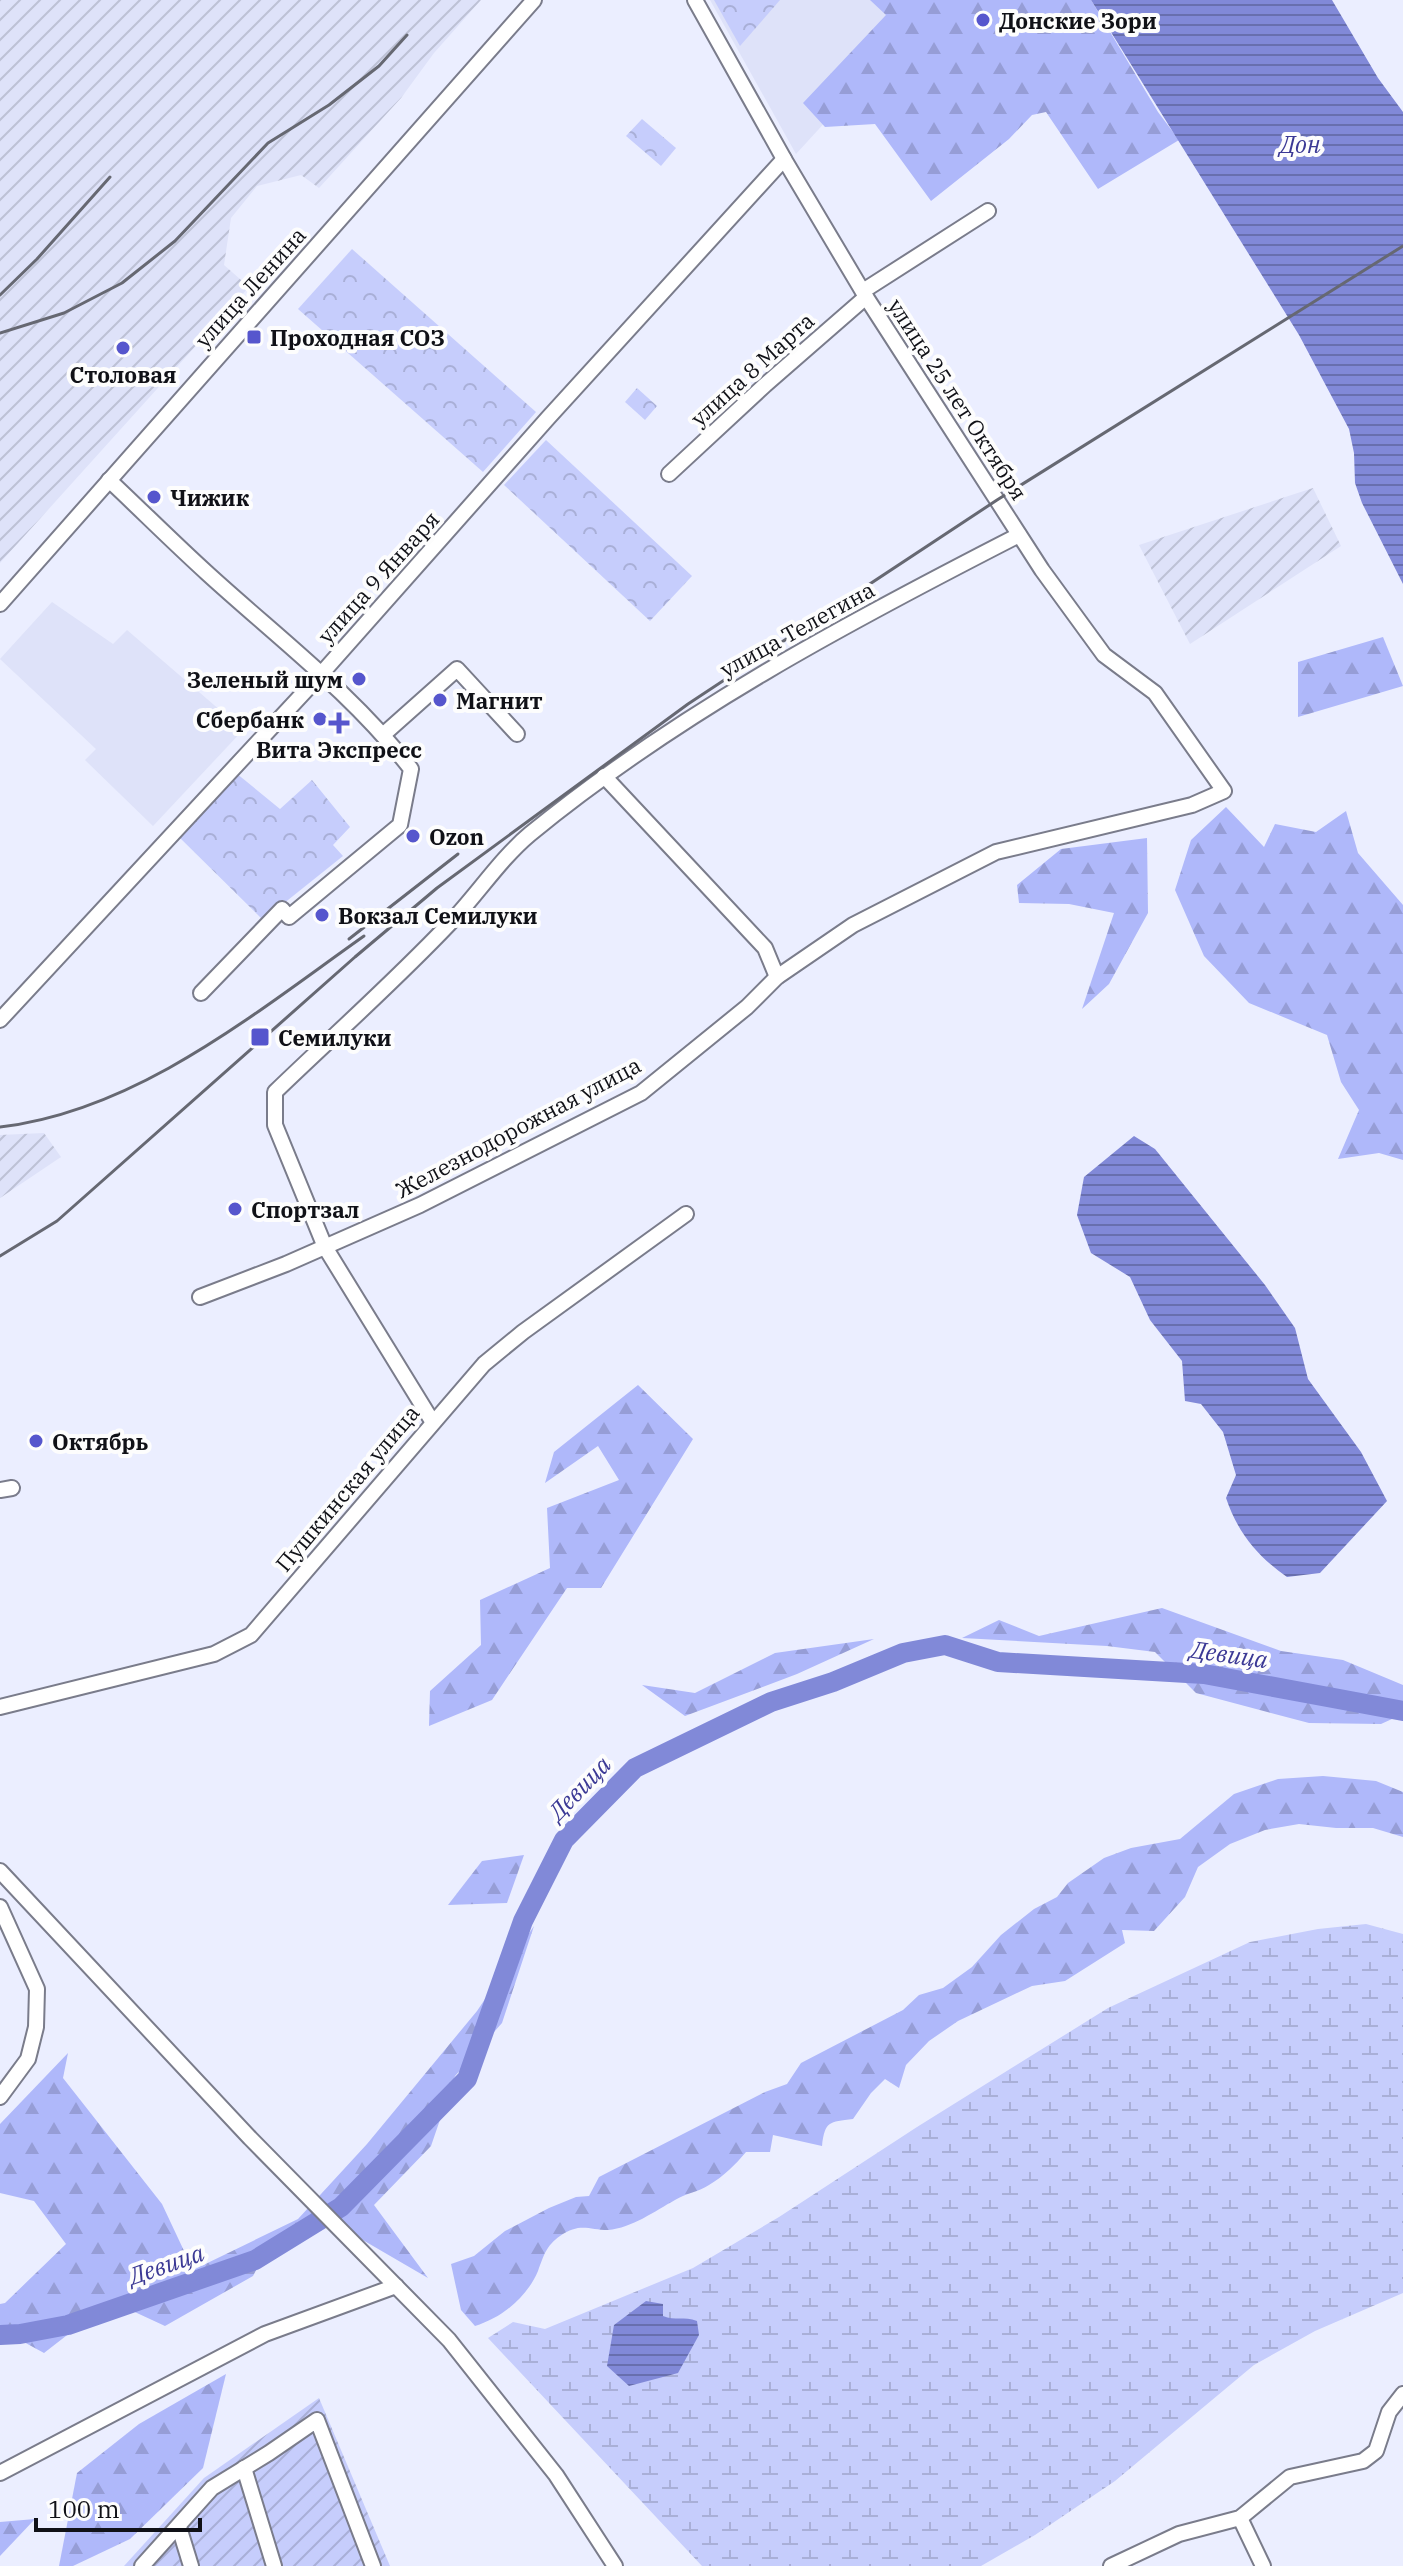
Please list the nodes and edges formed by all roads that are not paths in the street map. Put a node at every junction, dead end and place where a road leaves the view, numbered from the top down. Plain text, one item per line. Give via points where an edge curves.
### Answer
1 (534, 0) edge
2 (695, 0) edge
3 (784, 159) junction
4 (988, 211) dead end
5 (865, 294) junction
6 (669, 474) dead end
7 (109, 480) junction
8 (1019, 535) junction
9 (0, 604) edge
10 (322, 673) junction
11 (384, 734) junction
12 (517, 734) dead end
13 (604, 776) junction
14 (1224, 791) joint
15 (777, 977) junction
16 (201, 993) dead end
17 (0, 1020) edge
18 (686, 1214) dead end
19 (325, 1247) junction
20 (200, 1297) dead end
21 (432, 1421) junction
22 (0, 1707) edge
23 (0, 1871) edge
24 (0, 1907) edge
25 (0, 2097) edge
26 (396, 2286) junction
27 (1403, 2394) edge
28 (244, 2468) junction
29 (0, 2473) edge
30 (1240, 2518) junction
31 (179, 2527) junction
32 (142, 2566) edge
33 (191, 2566) edge
34 (274, 2566) edge
35 (373, 2566) edge
36 (615, 2566) edge
37 (1111, 2566) edge
38 (1263, 2566) edge

1 - 7 street, улица Ленина
2 - 3 street, улица 25 лет Октября
3 - 5 street, улица 25 лет Октября
3 - 10 street, улица 9 Января
4 - 5 street, улица 8 Марта
5 - 6 street, улица 8 Марта
5 - 8 street, улица 25 лет Октября
7 - 9 street, улица Ленина
7 - 10 street
8 - 13 street, улица Телегина via 715,701
8 - 14 street, улица 25 лет Октября via 1104,655 1155,693
10 - 11 street
10 - 17 street, улица 9 Января
11 - 12 street via 457,669
11 - 16 street via 411,769 400,825 289,917 282,909
13 - 15 street via 765,948
13 - 19 street, улица Телегина via 527,837 449,924 275,1092 275,1125
14 - 15 street, Железнодорожная улица via 1192,805 996,852 853,925
15 - 19 street, Железнодорожная улица via 641,1093
18 - 21 street, Пушкинская улица via 523,1332 484,1364
19 - 20 street, Железнодорожная улица
19 - 21 street, улица Телегина
21 - 22 street, Пушкинская улица via 251,1635 214,1654
23 - 26 street
24 - 25 street via 37,1989 28,2059
26 - 29 street via 265,2334
26 - 36 street via 449,2340 547,2463
27 - 30 street via 1389,2412 1376,2451 1363,2461 1290,2477
28 - 31 street via 212,2488
28 - 34 street
28 - 35 street via 317,2420
30 - 37 street via 1179,2534
30 - 38 street
31 - 32 street
31 - 33 street

